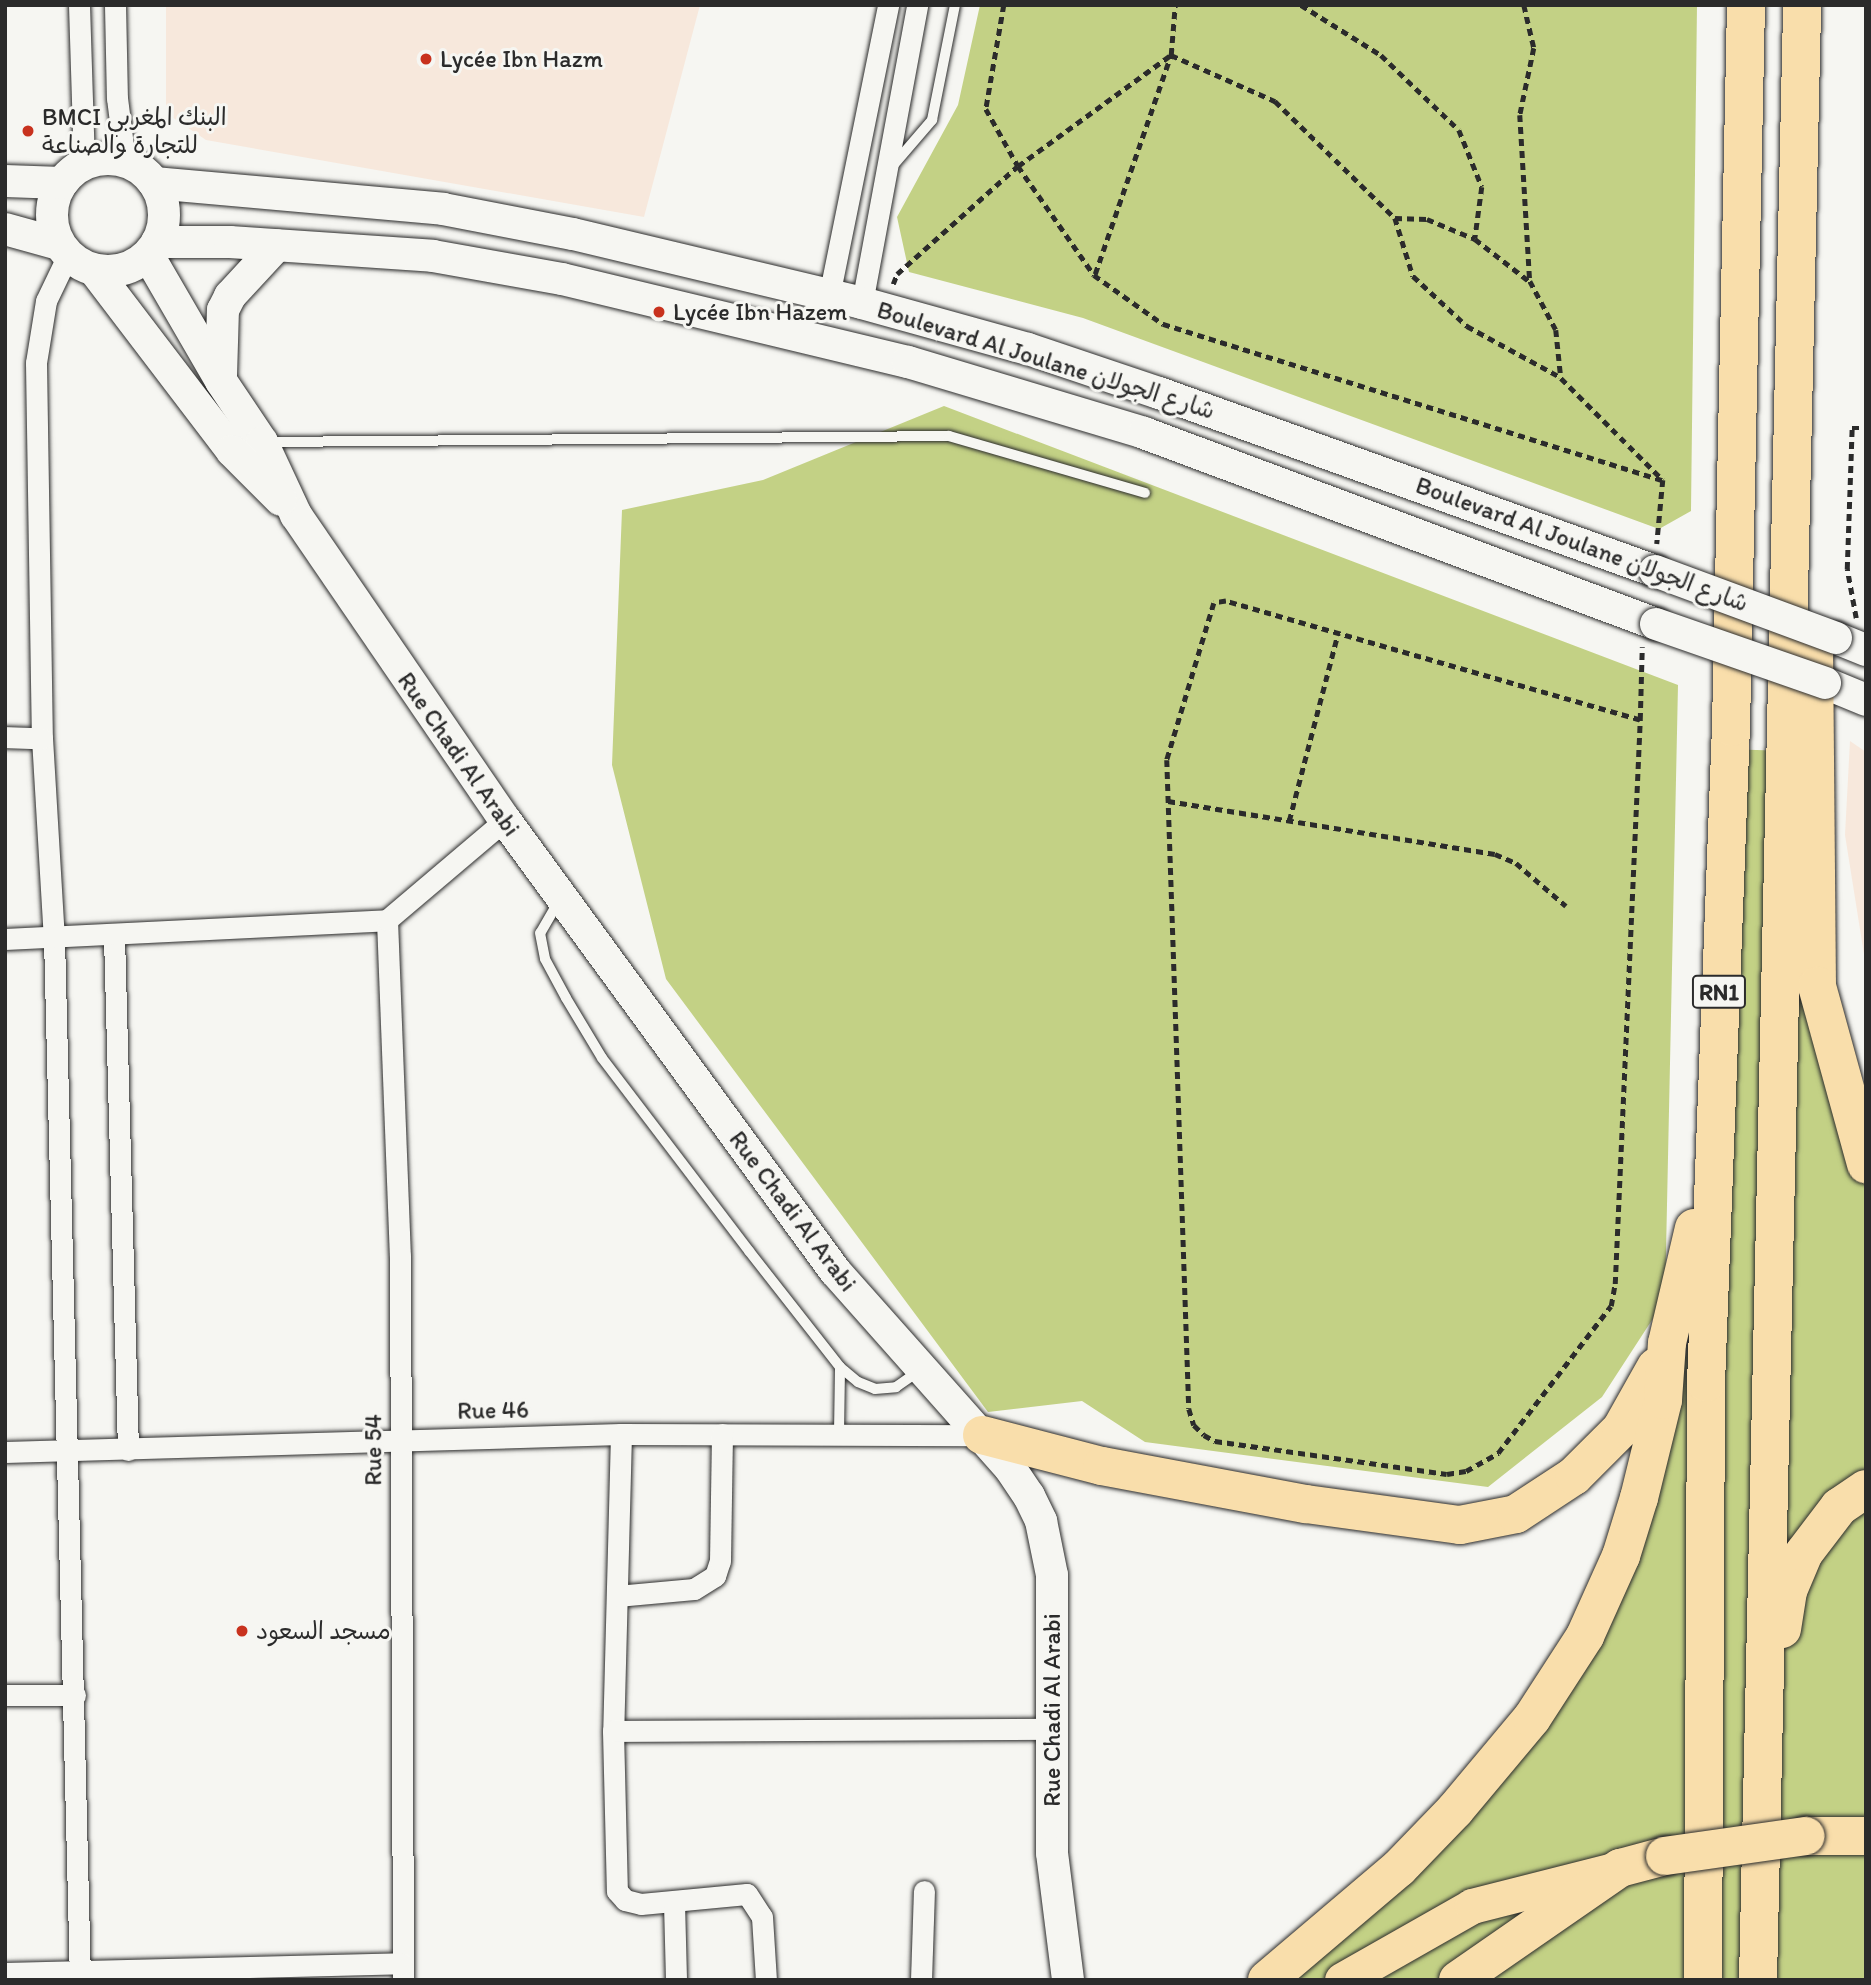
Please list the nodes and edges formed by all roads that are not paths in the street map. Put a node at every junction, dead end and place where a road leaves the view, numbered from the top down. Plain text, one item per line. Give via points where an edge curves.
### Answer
1 (79, 5) edge
2 (115, 5) edge
3 (888, 5) edge
4 (917, 5) edge
5 (955, 5) edge
6 (1746, 5) edge
7 (1802, 5) edge
8 (125, 162) junction
9 (73, 174) junction
10 (882, 179) junction
11 (5, 181) edge
12 (154, 183) junction
13 (5, 229) edge
14 (277, 245) junction
15 (153, 249) junction
16 (63, 250) junction
17 (95, 271) junction
18 (1800, 272) junction
19 (829, 296) junction
20 (873, 306) junction
21 (221, 381) junction
22 (262, 442) junction
23 (1145, 493) dead end
24 (296, 515) junction
25 (1853, 637) edge
26 (1866, 700) edge
27 (5, 737) edge
28 (42, 738) junction
29 (505, 820) junction
30 (561, 897) junction
31 (387, 920) junction
32 (114, 936) junction
33 (54, 938) junction
34 (5, 939) edge
35 (1712, 1155) junction
36 (1866, 1164) edge
37 (1667, 1343) junction
38 (840, 1367) junction
39 (920, 1370) junction
40 (839, 1433) junction
41 (621, 1434) junction
42 (722, 1434) junction
43 (982, 1435) junction
44 (399, 1438) junction
45 (128, 1450) junction
46 (5, 1452) edge
47 (69, 1453) junction
48 (1866, 1489) edge
49 (617, 1596) junction
50 (5, 1695) edge
51 (75, 1695) junction
52 (1763, 1727) junction
53 (1052, 1729) junction
54 (613, 1731) junction
55 (1866, 1812) edge
56 (1815, 1835) junction
57 (1866, 1836) edge
58 (1619, 1868) junction
59 (924, 1891) dead end
60 (674, 1903) junction
61 (403, 1972) edge
62 (5, 1973) edge
63 (80, 1976) edge
64 (1067, 1979) edge
65 (676, 1980) edge
66 (766, 1980) edge
67 (921, 1980) edge
68 (1266, 1980) edge
69 (1342, 1980) edge
70 (1458, 1980) edge
71 (1703, 1980) edge
72 (1758, 1980) edge

1 - 9 street
2 - 8 street via 117,99
3 - 19 street
4 - 10 street
5 - 10 lane via 932,120
6 - 35 highway, RN1 via 1731,727
7 - 18 highway, RN1
8 - 9 main road via 104,159
8 - 12 main road
9 - 11 main road
9 - 16 main road via 51,213
10 - 20 street
12 - 15 main road via 164,212
12 - 19 main road, Boulevard Al Joulane شارع الجولان via 443,209 573,234
13 - 16 main road
14 - 15 main road, Boulevard Al Joulane شارع الجولان
14 - 21 main road via 247,275 223,310
14 - 26 main road, Boulevard Al Joulane شارع الجولان, bridge via 392,251 495,267 908,362 1144,433 1649,637 1825,683
15 - 17 main road via 124,270
15 - 21 main road, Rue Chadi Al Arabi
16 - 17 main road
16 - 28 street via 46,300 36,363
17 - 24 main road, Rue Chadi Al Arabi via 232,451
18 - 36 highway via 1810,370 1817,986
18 - 52 highway, RN1
19 - 20 main road, Boulevard Al Joulane شارع الجولان
20 - 25 main road, Boulevard Al Joulane شارع الجولان, bridge via 1028,349 1656,559
21 - 22 main road, Rue Chadi Al Arabi
22 - 23 lane via 949,436
22 - 24 main road, Rue Chadi Al Arabi
24 - 29 main road, Rue Chadi Al Arabi
27 - 28 street
28 - 33 street
29 - 30 main road, Rue Chadi Al Arabi
29 - 31 street
30 - 38 lane via 540,933 545,959 566,998 602,1058
30 - 39 main road, Rue Chadi Al Arabi via 835,1271
31 - 32 street
31 - 44 street, Rue 54 via 400,1256
32 - 33 street
32 - 45 street
33 - 34 street
33 - 47 street
35 - 37 highway
35 - 71 highway, RN1
37 - 43 highway via 1637,1406 1598,1454 1542,1499 1491,1522 1432,1525 1306,1504 1102,1466
37 - 68 highway via 1662,1400 1625,1545 1565,1669 1479,1783 1399,1868
38 - 39 lane via 875,1389 896,1387
38 - 40 lane
39 - 43 main road, Rue Chadi Al Arabi
40 - 42 street, Rue 46
40 - 43 street, Rue 46
41 - 42 street, Rue 46
41 - 44 street, Rue 46
41 - 49 street
42 - 49 street via 720,1562 715,1576 694,1589
43 - 53 main road, Rue Chadi Al Arabi via 1029,1496 1049,1550
44 - 45 street, Rue 46
44 - 61 street, Rue 54
45 - 47 street, Rue 46
46 - 47 street, Rue 46
47 - 51 street
48 - 52 highway via 1839,1507 1804,1553 1788,1591
49 - 54 street
50 - 51 street
51 - 63 street
52 - 72 highway, RN1
53 - 54 street
53 - 64 main road, Rue Chadi Al Arabi via 1052,1853
54 - 60 street via 617,1891 625,1900 641,1904
55 - 56 highway
56 - 57 highway
56 - 58 highway, bridge via 1665,1856
58 - 69 main road via 1472,1906
58 - 70 highway
59 - 67 street
60 - 65 street
60 - 66 street via 738,1893 754,1900 762,1917
61 - 63 street
62 - 63 street

